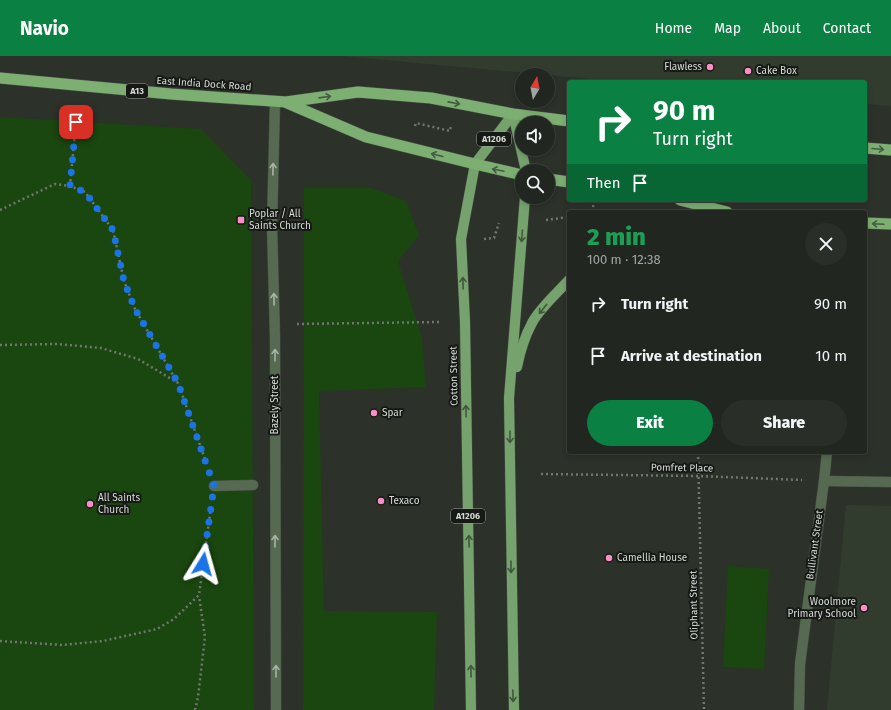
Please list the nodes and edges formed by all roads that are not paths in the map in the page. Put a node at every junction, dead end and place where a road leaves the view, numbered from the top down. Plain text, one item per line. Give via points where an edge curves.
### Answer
1 (0, 78) edge
2 (281, 102) junction
3 (513, 114) junction
4 (567, 121) edge
5 (867, 148) edge
6 (891, 150) edge
7 (475, 164) junction
8 (524, 164) edge
9 (515, 173) edge
10 (555, 180) edge
11 (567, 182) edge
12 (688, 202) edge
13 (524, 204) edge
14 (719, 210) edge
15 (867, 223) edge
16 (891, 224) edge
17 (567, 282) edge
18 (509, 398) junction
19 (826, 454) edge
20 (824, 481) junction
21 (891, 482) edge
22 (253, 485) dead end
23 (214, 486) road end
24 (276, 710) edge
25 (471, 710) edge
26 (514, 710) edge
27 (799, 710) edge

1 - 2 highway, East India Dock Road / A13
2 -> 3 highway, East India Dock Road / A13 via 358,92 431,98
7 -> 2 highway, East India Dock Road / A13 via 366,137
24 -> 2 street, Bazely Street via 272,226
3 - 4 highway, East India Dock Road / A13
3 - 7 main road, Cotton Street / A1206
3 - 8 main road, A1206
5 -> 6 highway
9 -> 7 highway, East India Dock Road / A13
25 -> 7 main road, Cotton Street / A1206 via 465,330 461,239
10 - 11 highway
12 - 14 highway
13 -> 18 main road
16 -> 15 highway
17 -> 18 main road via 532,322 520,353
18 -> 26 main road
19 - 20 street, Bullivant Street
20 - 21 street
20 - 27 street, Bullivant Street via 800,664
22 - 23 street

